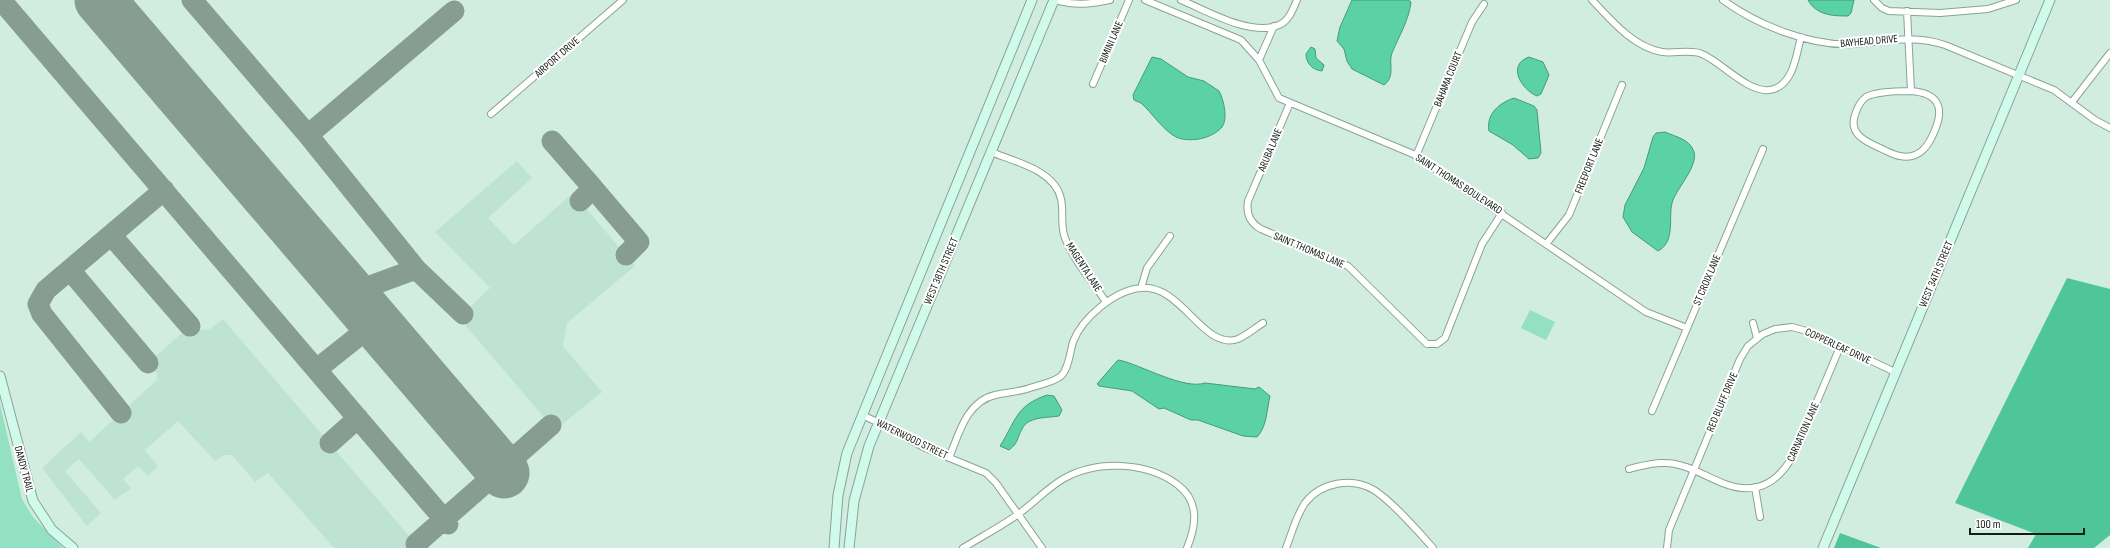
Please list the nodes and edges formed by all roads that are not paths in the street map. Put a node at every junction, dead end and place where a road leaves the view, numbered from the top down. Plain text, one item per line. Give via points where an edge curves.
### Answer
1 (623, 0) edge
2 (1032, 0) edge
3 (1054, 0) edge
4 (1110, 0) edge
5 (1129, 0) edge
6 (1145, 0) edge
7 (1181, 0) edge
8 (1297, 0) edge
9 (1592, 0) edge
10 (1723, 0) edge
11 (1874, 0) edge
12 (2016, 0) edge
13 (2050, 0) edge
14 (1484, 4) dead end
15 (1907, 11) junction
16 (1274, 26) junction
17 (1246, 27) junction
18 (1802, 37) junction
19 (1908, 39) junction
20 (1241, 40) junction
21 (2110, 53) edge
22 (1260, 60) junction
23 (2019, 75) junction
24 (1093, 84) dead end
25 (1622, 85) dead end
26 (1911, 91) junction
27 (2072, 102) junction
28 (1290, 103) junction
29 (491, 114) dead end
30 (2110, 128) edge
31 (1763, 149) dead end
32 (991, 152) junction
33 (1416, 156) junction
34 (1250, 198) joint
35 (1502, 213) junction
36 (1170, 236) dead end
37 (1547, 243) junction
38 (1141, 288) junction
39 (1106, 302) junction
40 (1263, 323) dead end
41 (1753, 323) dead end
42 (1687, 328) junction
43 (1757, 338) junction
44 (1840, 347) junction
45 (1895, 372) junction
46 (0, 376) edge
47 (1652, 411) dead end
48 (862, 415) junction
49 (878, 422) junction
50 (949, 458) junction
51 (1629, 469) dead end
52 (1694, 471) junction
53 (1754, 487) junction
54 (1018, 514) junction
55 (1760, 517) dead end
56 (833, 546) edge
57 (73, 548) edge
58 (849, 548) edge
59 (963, 548) edge
60 (1042, 548) edge
61 (1187, 548) edge
62 (1286, 548) edge
63 (1433, 548) edge
64 (1667, 548) edge
65 (1823, 548) edge

1 - 29 street, AIRPORT DRIVE
2 - 48 main road, WEST 38TH STREET
3 - 4 street via 1072,5
3 - 32 main road, WEST 38TH STREET
5 - 24 street, BIMINI LANE
6 - 20 street, SAINT THOMAS BOULEVARD
7 - 17 street
8 - 16 street via 1290,15
9 - 18 street via 1617,26 1639,42 1662,52 1701,53 1762,90 1773,89 1787,80
10 - 18 street, BAYHEAD DRIVE via 1751,16
11 - 15 street via 1887,10
12 - 15 street via 1988,9 1940,13
13 - 23 main road, WEST 34TH STREET
14 - 33 street, BAHAMA COURT via 1472,22
15 - 19 street
16 - 17 street
16 - 22 street
17 - 20 street
18 - 19 street, BAYHEAD DRIVE via 1819,42 1843,44
19 - 23 street, BAYHEAD DRIVE via 1945,45
19 - 26 street
20 - 22 street, SAINT THOMAS BOULEVARD
21 - 27 street
22 - 28 street, SAINT THOMAS BOULEVARD via 1279,98
23 - 27 street, BAYHEAD DRIVE via 2054,90
23 - 45 main road, WEST 34TH STREET
25 - 37 street, FREEPORT LANE via 1569,215
26 - 26 street via 1928,95 1937,103 1940,115 1925,149 1912,156 1902,156 1860,138 1854,128 1855,115 1860,103 1870,95
27 - 30 street, BAYHEAD DRIVE
28 - 33 street, SAINT THOMAS BOULEVARD
28 - 34 street, ARUBA LANE
31 - 42 street, ST CROIX LANE
32 - 39 street, MAGENTA LANE via 1041,173 1053,182 1062,201 1062,226 1066,241
32 - 49 main road, WEST 38TH STREET
33 - 35 street, SAINT THOMAS BOULEVARD
34 - 35 street, SAINT THOMAS LANE via 1248,215 1258,228 1348,266 1424,342 1435,345 1445,338 1482,244
35 - 37 street, SAINT THOMAS BOULEVARD
36 - 38 street via 1147,268
37 - 42 street, SAINT THOMAS BOULEVARD via 1646,312
38 - 39 street
38 - 40 street via 1154,289 1169,297 1190,312 1210,334 1221,340 1236,339
39 - 50 street via 1084,324 1076,337 1067,366 1060,376 1018,392 994,395 978,403 968,414
41 - 43 street
42 - 47 street, ST CROIX LANE
43 - 44 street, COPPERLEAF DRIVE via 1775,329 1792,327 1810,332
43 - 52 street, RED BLUFF DRIVE via 1743,354
44 - 45 street, COPPERLEAF DRIVE
44 - 53 street, CARNATION LANE via 1794,457 1778,476
45 - 65 main road, WEST 34TH STREET
46 - 57 main road, DANDY TRAIL via 33,501 52,530
48 - 49 street, WATERWOOD STREET
48 - 56 main road, WEST 38TH STREET via 842,472
49 - 50 street, WATERWOOD STREET
49 - 58 main road, WEST 38TH STREET via 858,484
50 - 54 street, WATERWOOD STREET via 989,475
51 - 52 street, CARNATION LANE via 1664,463 1677,464
52 - 53 street, CARNATION LANE via 1729,485
52 - 64 street, RED BLUFF DRIVE via 1669,530
53 - 55 street
54 - 59 street
54 - 60 street, WATERWOOD STREET
54 - 61 street via 1062,480 1085,470 1105,466 1137,468 1168,480 1182,489 1192,502 1196,523
62 - 63 street via 1300,510 1316,492 1329,485 1346,482 1360,484 1376,491

